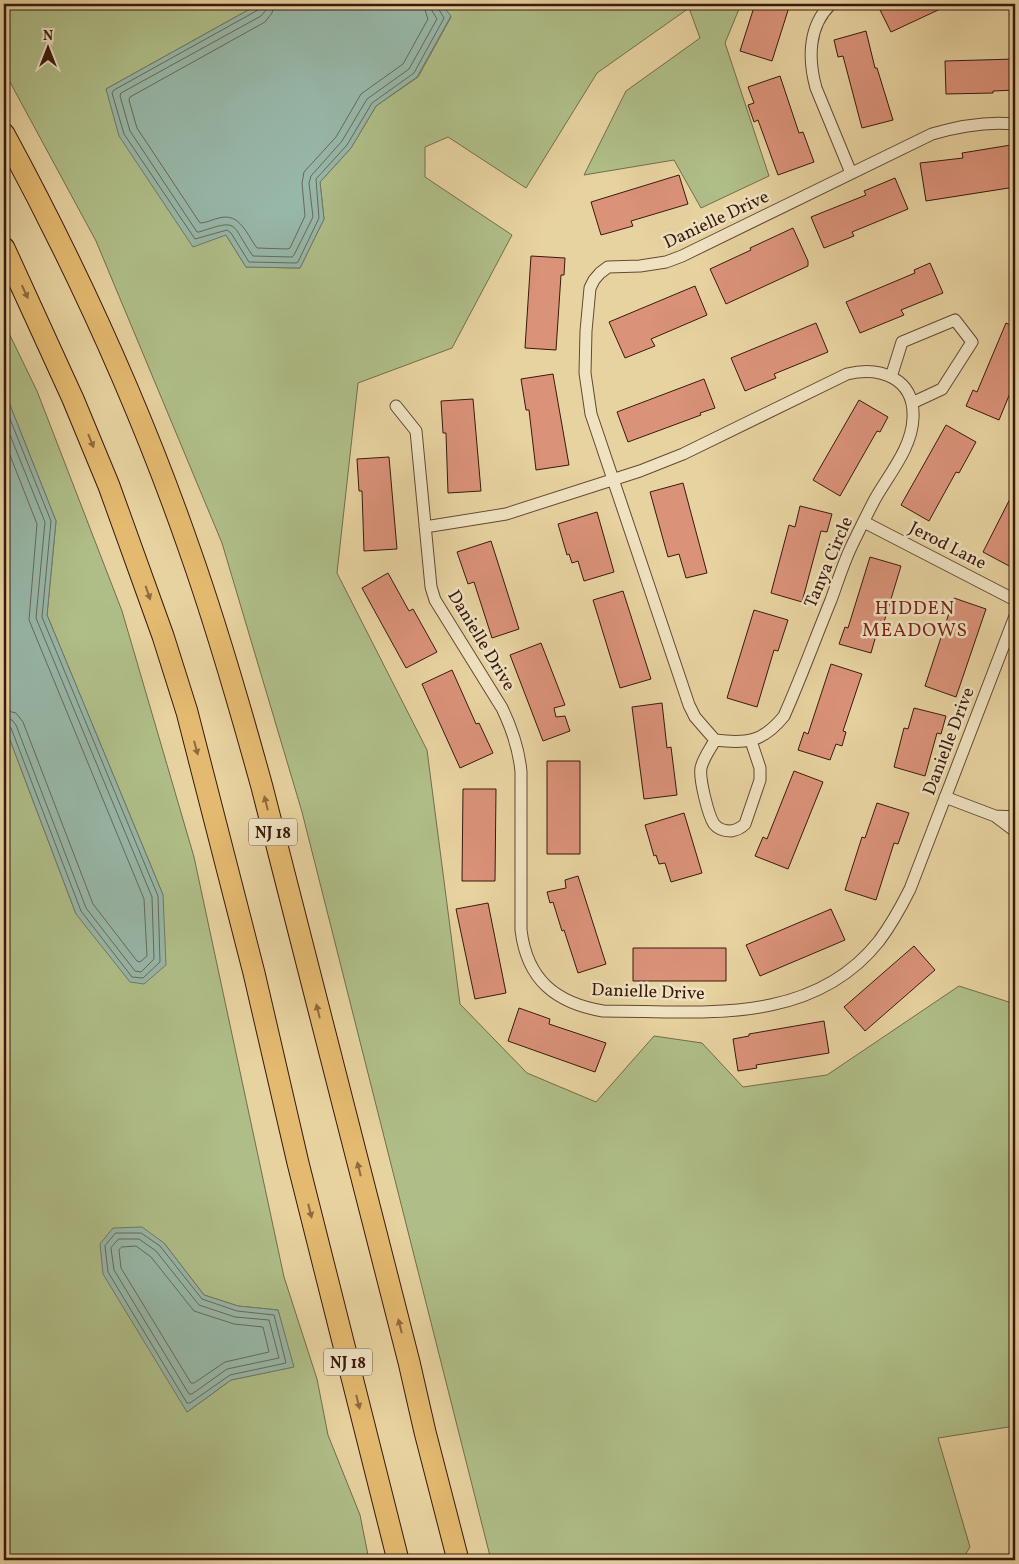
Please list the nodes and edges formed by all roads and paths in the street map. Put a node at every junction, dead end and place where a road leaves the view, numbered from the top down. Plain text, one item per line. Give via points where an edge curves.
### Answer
1 (831, 4) edge
2 (1015, 124) edge
3 (4, 134) edge
4 (851, 173) junction
5 (4, 248) edge
6 (891, 377) junction
7 (912, 403) junction
8 (396, 406) dead end
9 (614, 480) junction
10 (864, 522) junction
11 (425, 527) junction
12 (1015, 600) edge
13 (1015, 616) edge
14 (715, 740) junction
15 (752, 741) junction
16 (945, 797) junction
17 (995, 816) junction
18 (1015, 817) edge
19 (1015, 831) edge
20 (409, 1362) junction
21 (1015, 1559) edge
22 (398, 1560) edge
23 (458, 1560) edge
24 (472, 1560) edge
25 (1009, 1560) edge

1 - 4 street via 815,28 811,50 812,74
2 - 4 street, Danielle Drive via 992,123 932,134
20 -> 3 highway, NJ 18 via 262,787 212,615 132,399 64,249
4 - 9 street, Danielle Drive via 682,256 666,262 608,268 600,272 590,288 585,373 591,414
5 -> 22 highway, NJ 18 via 74,399 109,486 187,712
6 - 7 street via 901,384
6 - 7 street via 902,342 955,320 972,342 942,389
6 - 9 street via 868,370 847,374 683,454
7 - 10 street, Tanya Circle via 911,434 905,449
8 - 11 street, Danielle Drive via 416,431
9 - 11 street via 506,514
9 - 14 street via 689,706
10 - 12 street, Jerod Lane
10 - 15 street, Tanya Circle via 852,544 784,716 771,730
11 - 16 street, Danielle Drive via 435,600 502,708 516,740 521,772 522,941 537,975 565,1000 603,1011 734,1011 782,1003 822,987 861,959 890,924 910,889
13 - 16 street, Danielle Drive
14 - 15 street
14 - 15 street via 701,768 701,779 711,818 721,830 728,831 745,824 760,780
16 - 17 street
17 - 18 street
17 - 19 street
20 - 23 highway, NJ 18
20 - 24 highway
21 - 25 street

